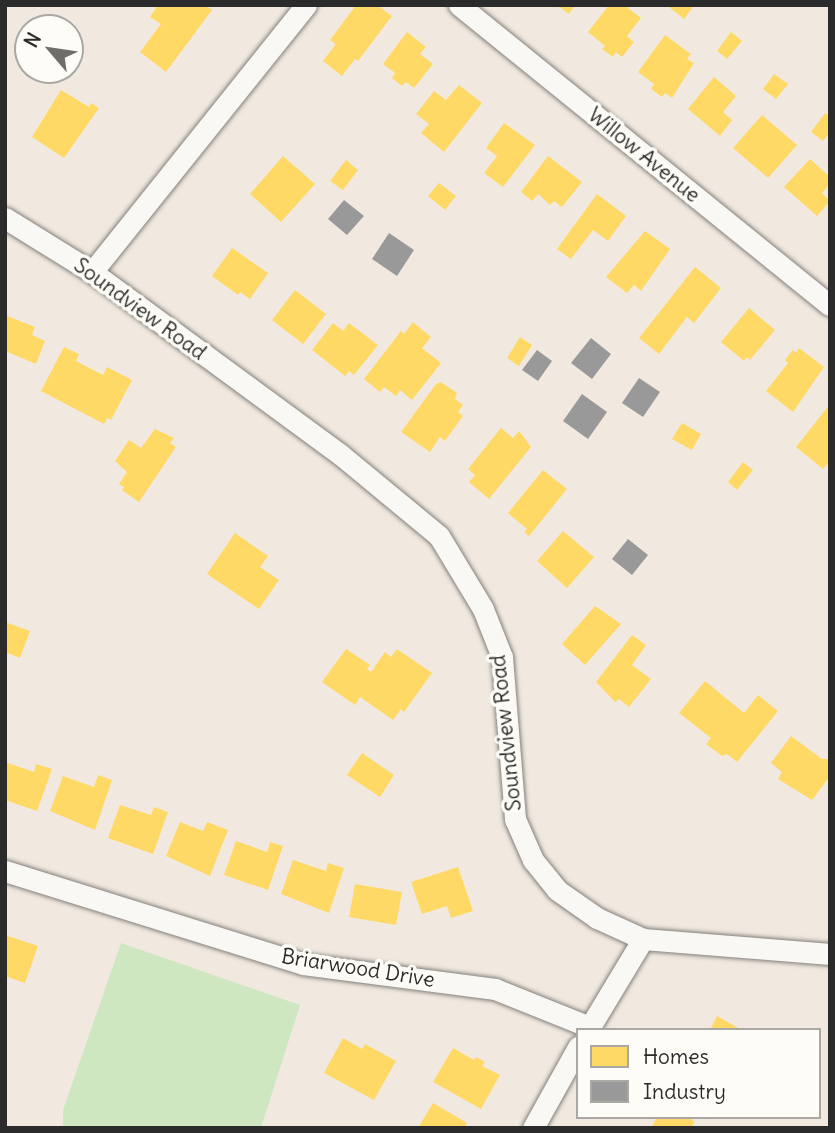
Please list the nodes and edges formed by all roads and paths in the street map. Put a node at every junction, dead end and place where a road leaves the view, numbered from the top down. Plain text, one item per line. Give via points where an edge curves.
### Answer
1 (306, 5) edge
2 (459, 5) edge
3 (5, 218) edge
4 (92, 272) junction
5 (830, 305) edge
6 (5, 871) edge
7 (643, 939) junction
8 (830, 954) edge
9 (589, 1028) edge
10 (576, 1051) edge
11 (533, 1128) edge

1 - 4 street
2 - 5 street, Willow Avenue
3 - 4 street, Soundview Road
4 - 7 street, Soundview Road via 341,455 439,536 483,609 502,657 515,819 533,860 557,890 597,918
6 - 9 street, Briarwood Drive via 303,964 495,989
7 - 8 street, Soundview Road
7 - 9 street
10 - 11 street

